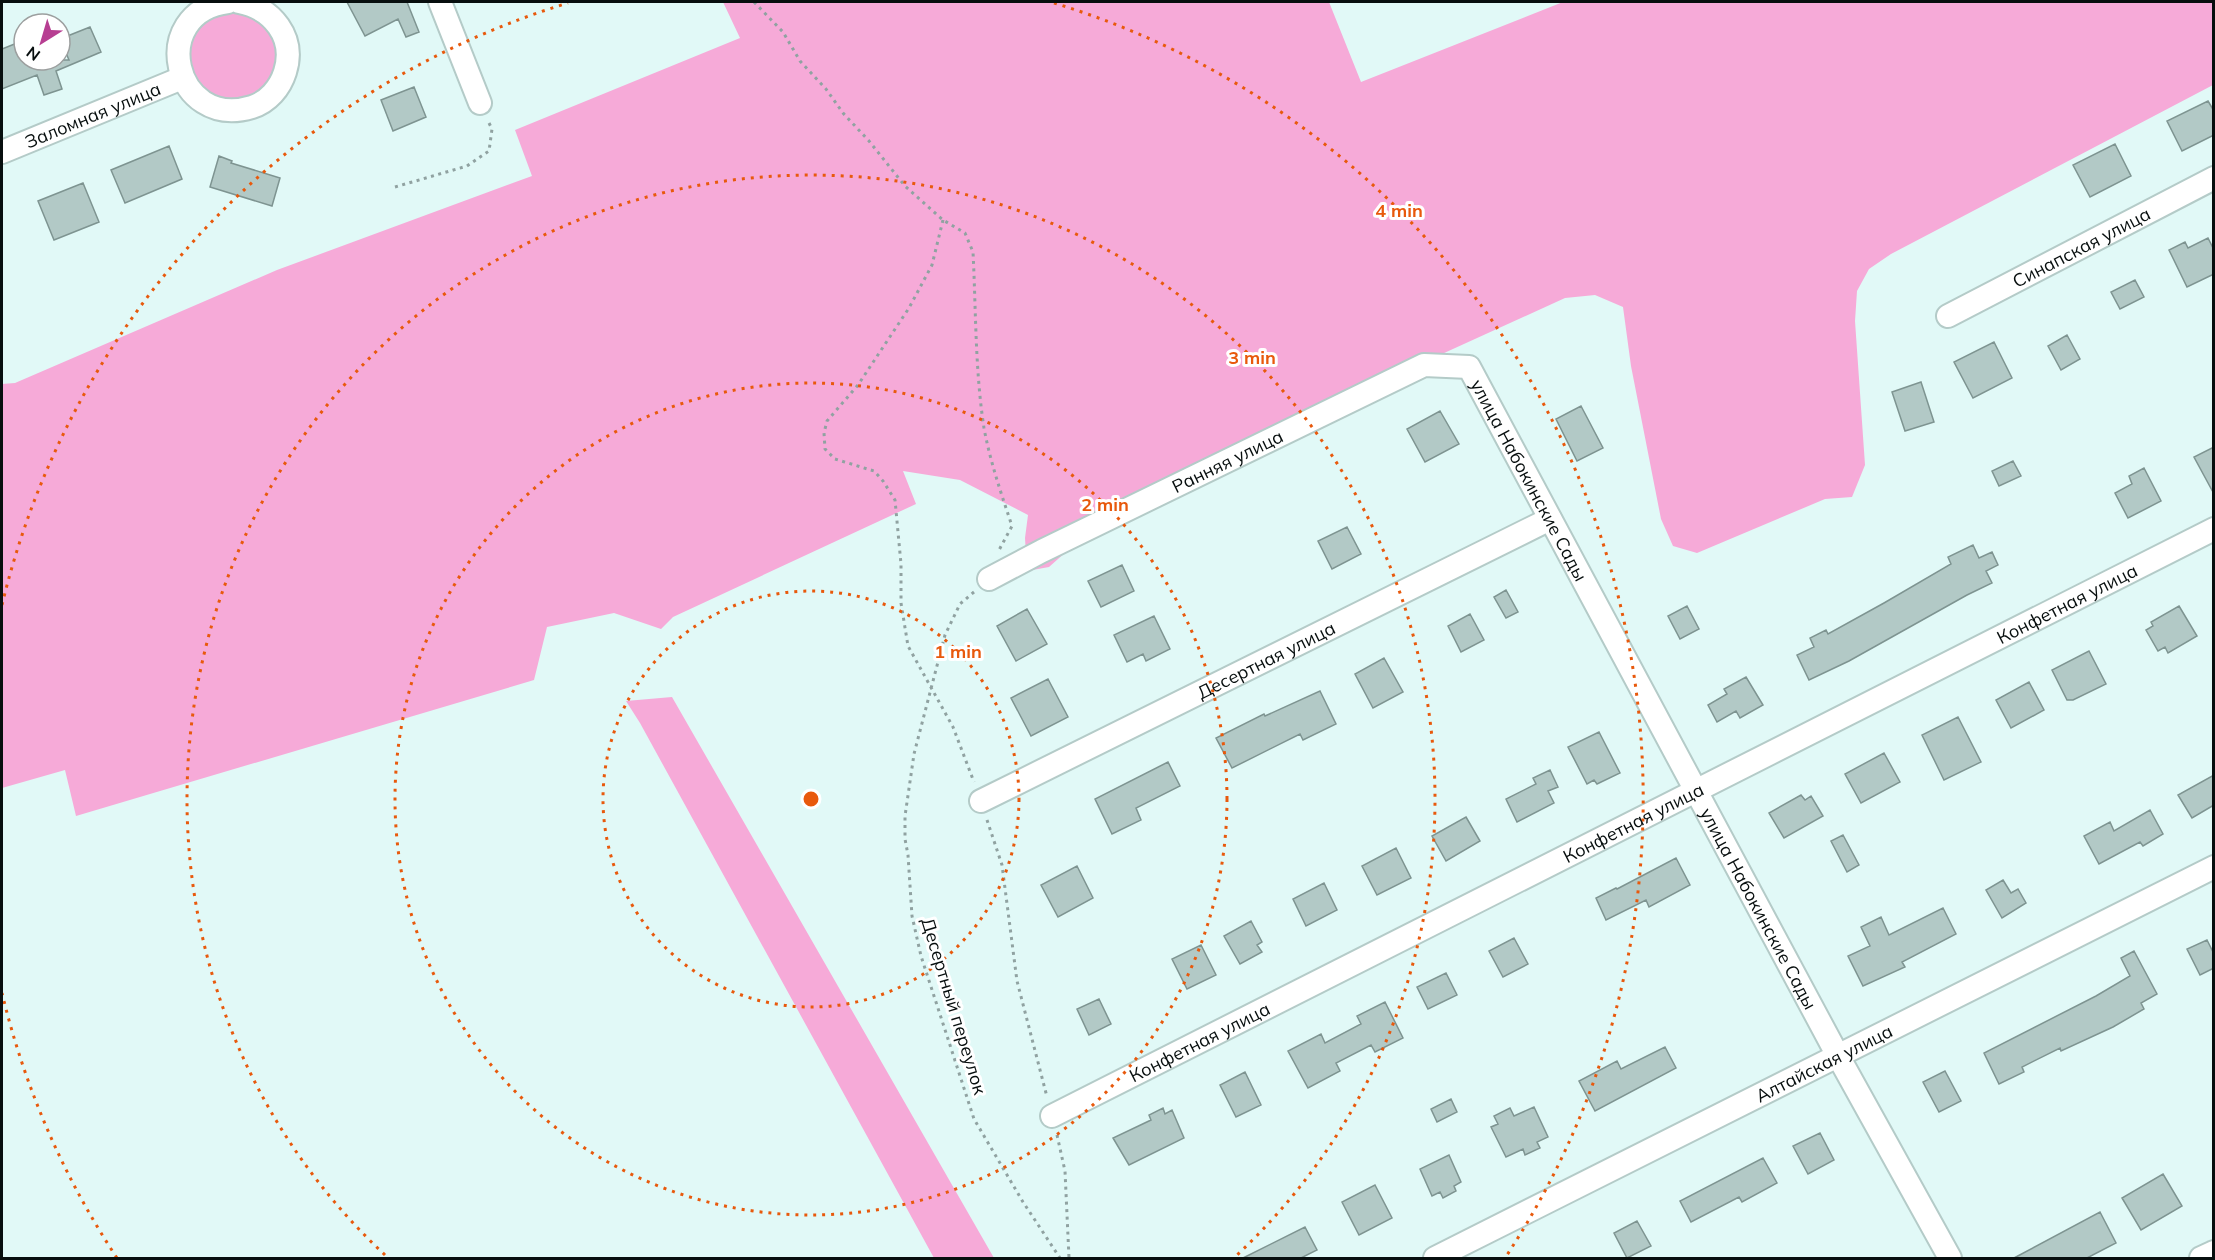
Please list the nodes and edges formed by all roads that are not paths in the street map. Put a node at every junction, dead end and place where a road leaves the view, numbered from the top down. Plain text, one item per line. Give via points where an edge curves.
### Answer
1 (228, 2) edge
2 (239, 2) edge
3 (440, 2) edge
4 (182, 78) junction
5 (480, 103) road end
6 (2, 152) edge
7 (2214, 178) edge
8 (1948, 316) dead end
9 (1469, 367) joint
10 (1550, 519) junction
11 (2214, 529) edge
12 (989, 579) road end
13 (1696, 789) junction
14 (981, 801) road end
15 (2214, 867) edge
16 (1838, 1056) junction
17 (1052, 1116) road end
18 (2214, 1252) edge
19 (1435, 1258) edge
20 (1950, 1258) edge
21 (2201, 1258) edge

1 - 4 street via 200,11 187,24 179,41
2 - 4 street via 253,4 281,28 288,64 272,95 240,111 222,110 205,104
3 - 5 street
4 - 6 street, Заломная улица
7 - 8 street, Синапская улица
9 - 10 street, улица Набокинские Сады
9 - 12 street, Ранняя улица via 1424,365
10 - 13 street, улица Набокинские Сады
10 - 14 street, Десертная улица
11 - 13 street, Конфетная улица
13 - 16 street, улица Набокинские Сады
13 - 17 street, Конфетная улица
15 - 16 street, Алтайская улица
16 - 19 street, Алтайская улица
16 - 20 street, улица Набокинские Сады
18 - 21 street

